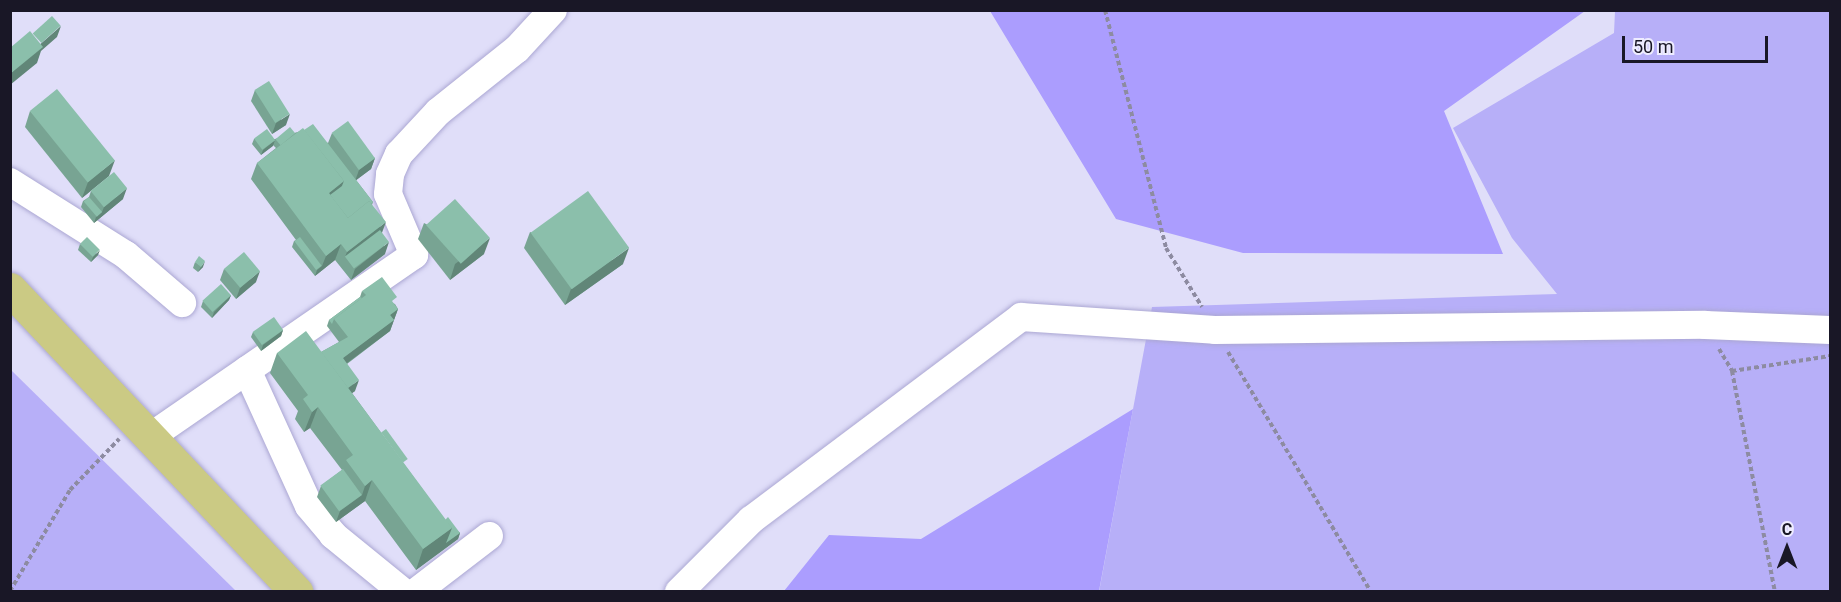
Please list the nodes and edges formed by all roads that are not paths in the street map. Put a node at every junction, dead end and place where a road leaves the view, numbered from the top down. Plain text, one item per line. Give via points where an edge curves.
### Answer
1 (553, 10) edge
2 (10, 182) edge
3 (10, 289) edge
4 (182, 303) dead end
5 (1830, 330) edge
6 (247, 370) junction
7 (143, 429) junction
8 (489, 536) dead end
9 (297, 591) edge
10 (403, 591) edge
11 (417, 591) edge
12 (679, 591) edge

1 - 6 lane via 517,49 438,112 399,154 390,174 388,194 414,255
2 - 4 lane via 126,255
3 - 7 main road
5 - 12 lane via 1705,325 1215,330 1021,317 751,520
6 - 7 lane
6 - 10 lane via 309,506 333,535
7 - 9 main road
8 - 11 lane

